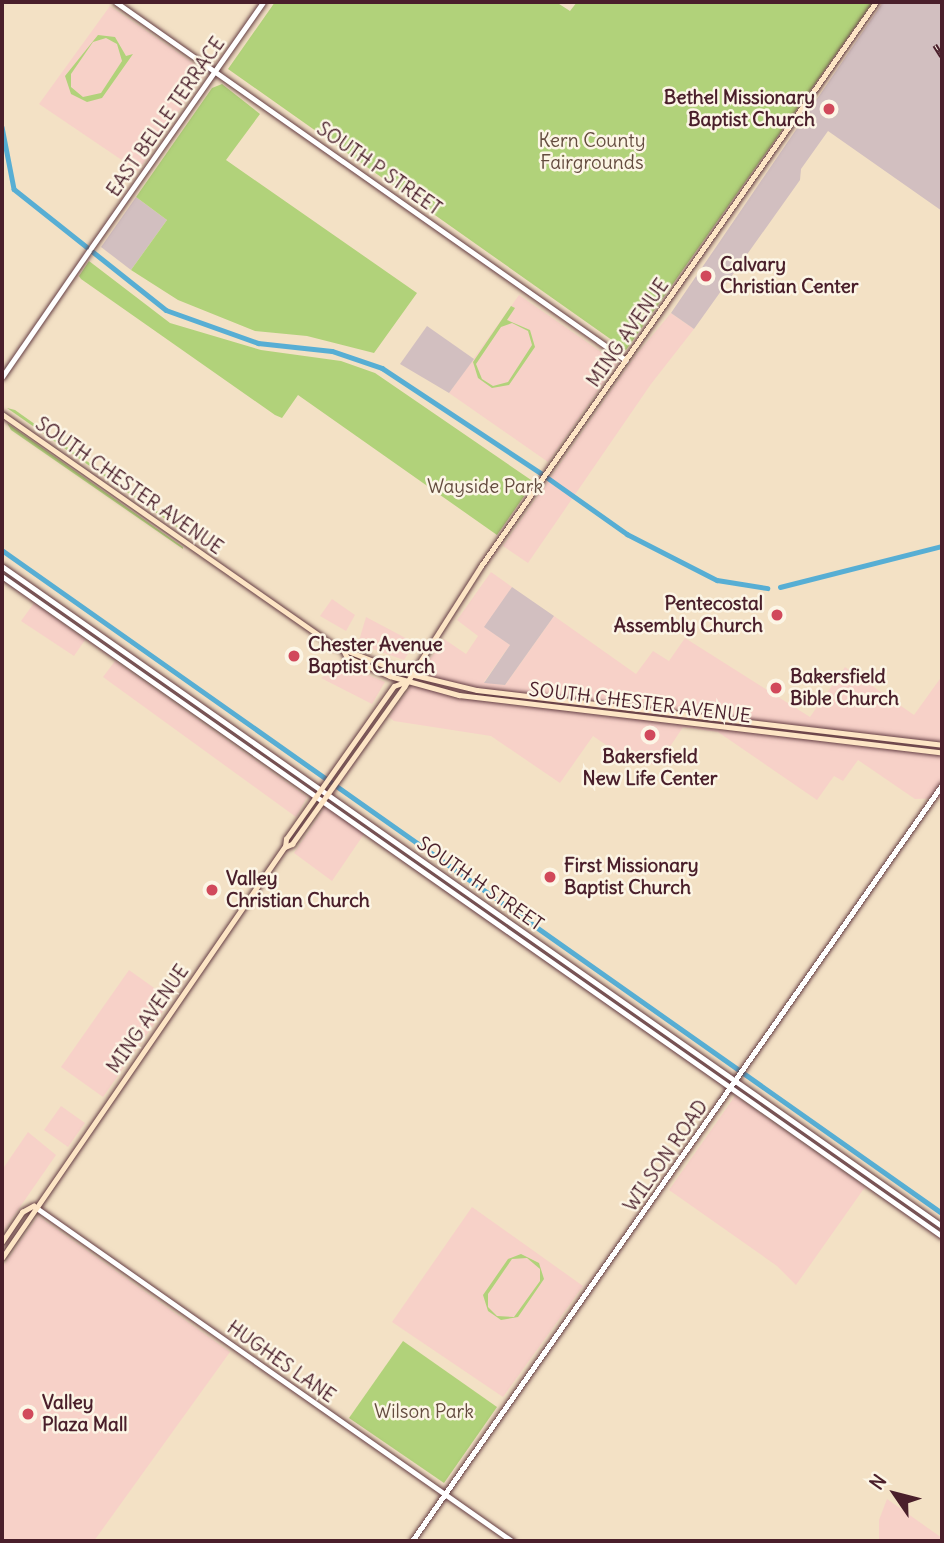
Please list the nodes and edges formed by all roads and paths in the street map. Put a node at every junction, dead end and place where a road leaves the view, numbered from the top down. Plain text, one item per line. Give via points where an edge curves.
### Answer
1 (116, 2) edge
2 (263, 2) edge
3 (876, 2) edge
4 (215, 71) junction
5 (626, 360) junction
6 (2, 377) edge
7 (2, 414) edge
8 (2, 566) edge
9 (2, 576) edge
10 (344, 650) junction
11 (410, 674) junction
12 (405, 681) junction
13 (242, 744) junction
14 (942, 745) edge
15 (942, 753) edge
16 (270, 754) junction
17 (942, 785) edge
18 (322, 788) junction
19 (329, 793) junction
20 (316, 797) junction
21 (323, 801) junction
22 (285, 847) junction
23 (736, 1081) junction
24 (731, 1088) junction
25 (33, 1206) junction
26 (942, 1226) edge
27 (942, 1236) edge
28 (2, 1242) edge
29 (2, 1258) edge
30 (445, 1494) junction
31 (412, 1541) edge
32 (512, 1541) edge

1 - 4 street, SOUTH P STREET
2 - 4 street, EAST BELLE TERRACE
3 - 5 main road, MING AVENUE
4 - 5 street, SOUTH P STREET
4 - 6 street, EAST BELLE TERRACE
5 - 11 main road, MING AVENUE
7 - 10 main road, SOUTH CHESTER AVENUE
8 - 16 street, SOUTH H STREET
9 - 13 street, SOUTH H STREET
10 - 11 main road, SOUTH CHESTER AVENUE
10 - 12 main road, SOUTH CHESTER AVENUE via 347,657
11 - 12 main road, MING AVENUE
11 - 14 main road, SOUTH CHESTER AVENUE via 477,690
12 - 15 main road, SOUTH CHESTER AVENUE via 476,698
12 - 18 main road, MING AVENUE via 394,686
12 - 19 main road, MING AVENUE
13 - 16 street
13 - 20 street, SOUTH H STREET
16 - 18 street, SOUTH H STREET
17 - 23 street, WILSON ROAD
18 - 19 street, SOUTH H STREET
18 - 20 main road, MING AVENUE
19 - 21 main road, MING AVENUE
19 - 23 street, SOUTH H STREET
20 - 21 street, SOUTH H STREET
20 - 22 main road, MING AVENUE via 285,839
21 - 22 main road, MING AVENUE
21 - 24 street, SOUTH H STREET
22 - 25 main road, MING AVENUE
23 - 24 street, WILSON ROAD
23 - 26 street, SOUTH H STREET
24 - 27 street, SOUTH H STREET
24 - 30 street, WILSON ROAD
25 - 28 main road, MING AVENUE via 22,1212
25 - 29 main road, MING AVENUE
25 - 30 street, HUGHES LANE
30 - 31 street, WILSON ROAD
30 - 32 street, HUGHES LANE

